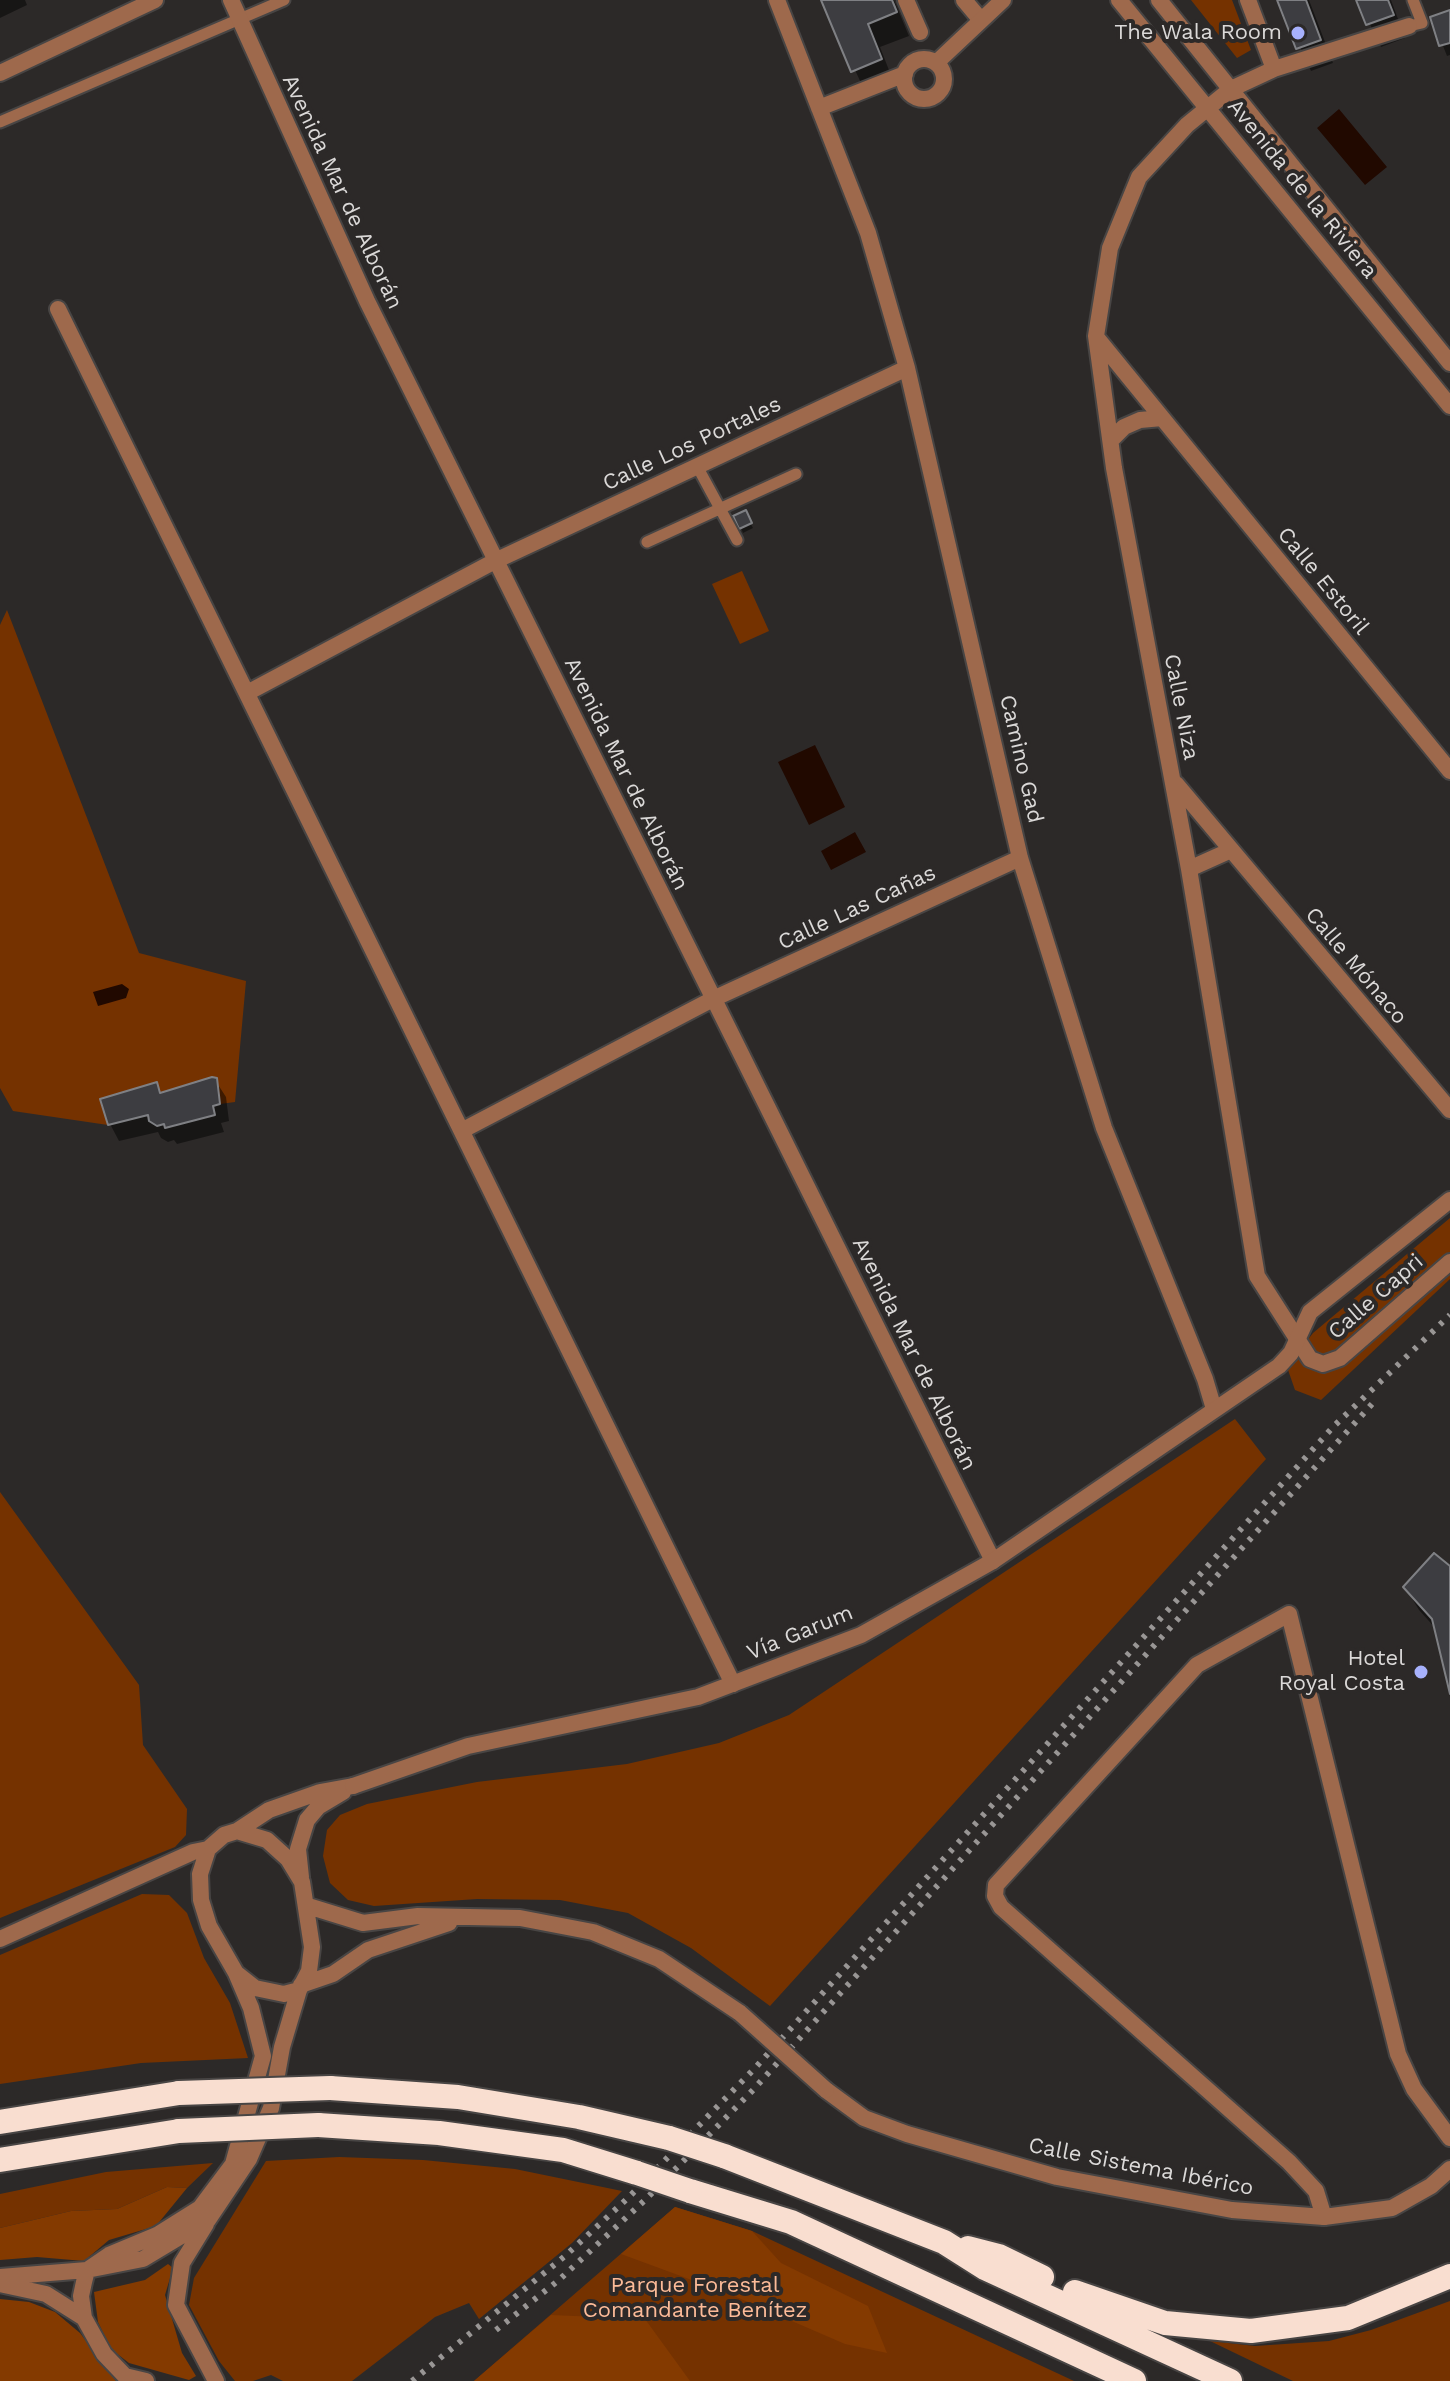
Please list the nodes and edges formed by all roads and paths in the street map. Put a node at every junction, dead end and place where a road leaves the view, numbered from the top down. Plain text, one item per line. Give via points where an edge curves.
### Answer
1 (155, 0) edge
2 (231, 0) edge
3 (284, 0) edge
4 (777, 0) edge
5 (906, 0) edge
6 (964, 0) edge
7 (1003, 0) edge
8 (1119, 0) edge
9 (1159, 0) edge
10 (1248, 0) edge
11 (1413, 0) edge
12 (980, 19) junction
13 (239, 20) junction
14 (1409, 26) joint
15 (920, 32) dead end
16 (936, 63) junction
17 (1274, 69) junction
18 (0, 73) edge
19 (905, 74) junction
20 (1231, 89) junction
21 (1207, 107) junction
22 (819, 108) junction
23 (0, 122) edge
24 (58, 309) dead end
25 (1096, 336) junction
26 (1450, 363) edge
27 (907, 368) junction
28 (1450, 405) edge
29 (1162, 418) junction
30 (1111, 440) junction
31 (697, 466) junction
32 (796, 474) dead end
33 (720, 509) junction
34 (737, 540) dead end
35 (647, 542) dead end
36 (495, 561) junction
37 (247, 693) junction
38 (1450, 771) edge
39 (1172, 780) junction
40 (1229, 851) junction
41 (1020, 858) junction
42 (1189, 869) junction
43 (713, 999) junction
44 (1450, 1110) edge
45 (463, 1130) junction
46 (1450, 1200) edge
47 (1450, 1262) edge
48 (1297, 1334) junction
49 (1214, 1409) junction
50 (993, 1561) junction
51 (733, 1684) junction
52 (353, 1786) junction
53 (237, 1831) junction
54 (208, 1849) junction
55 (302, 1882) junction
56 (308, 1906) junction
57 (466, 1919) junction
58 (0, 1939) edge
59 (236, 1973) junction
60 (300, 1987) junction
61 (0, 2122) edge
62 (1450, 2138) edge
63 (5, 2160) edge
64 (1450, 2169) edge
65 (1324, 2217) junction
66 (208, 2220) junction
67 (944, 2242) junction
68 (87, 2270) junction
69 (1450, 2276) edge
70 (0, 2277) edge
71 (0, 2284) edge
72 (84, 2318) junction
73 (146, 2381) edge
74 (216, 2381) edge
75 (1134, 2381) edge
76 (1230, 2381) edge

1 - 18 street
2 - 13 street, Avenida Mar de Alborán
3 - 13 lane
4 - 22 street, Camino Gad
5 - 15 street
6 - 12 street
7 - 12 street
8 - 21 street, Avenida de la Riviera
9 - 20 street, Avenida de la Riviera
10 - 17 street
11 - 14 lane via 1422,23
12 - 16 street
13 - 23 lane
13 - 36 street, Avenida Mar de Alborán via 367,301
14 - 17 street, Calle Niza
16 - 19 street via 917,60
16 - 19 street via 944,80 931,98 911,94
17 - 20 street, Calle Niza
19 - 22 street
20 - 21 street, Calle Niza
20 - 26 street, Avenida de la Riviera
21 - 25 street, Calle Niza via 1139,177 1110,248
21 - 28 street, Avenida de la Riviera
22 - 27 street, Camino Gad via 868,233
24 - 37 street
25 - 29 street, Calle Estoril
25 - 30 street, Calle Niza
27 - 31 street, Calle Los Portales
27 - 41 street, Camino Gad
29 - 30 street via 1140,420
29 - 38 street, Calle Estoril
30 - 39 street, Calle Niza
31 - 33 lane
31 - 36 street, Calle Los Portales
32 - 33 lane
33 - 34 lane
33 - 35 lane
36 - 37 street, Calle Los Portales
36 - 43 street, Avenida Mar de Alborán
37 - 45 street
39 - 40 street, Calle Mónaco
39 - 42 street, Calle Niza
40 - 42 street
40 - 44 street, Calle Mónaco
41 - 43 street, Calle Las Cañas
41 - 49 street, Camino Gad via 1104,1128
42 - 48 street, Calle Niza via 1257,1276
43 - 45 street, Calle Las Cañas
43 - 50 street, Avenida Mar de Alborán
45 - 51 street
46 - 48 street, Calle Capri via 1310,1312
47 - 48 street, Calle Capri via 1340,1358 1323,1364 1310,1359
48 - 49 street, Calle Capri via 1291,1353 1279,1366
49 - 50 street, Vía Garum
50 - 51 street, Vía Garum via 861,1635
51 - 52 street, Vía Garum via 698,1697 468,1746
52 - 53 street, Vía Garum via 269,1810
52 - 55 street, Vía Garum via 307,1820 298,1849
53 - 54 street
53 - 55 street via 267,1840
54 - 58 street
54 - 59 street via 200,1874 201,1900 209,1926
55 - 56 street
56 - 57 street via 363,1923 418,1916
56 - 60 street via 312,1947 309,1971
57 - 60 street via 368,1950 333,1974
57 - 65 street, Calle Sistema Ibérico, bridge via 520,1918 593,1932 659,1959 740,2013 864,2118 1057,2177 1232,2210
59 - 60 street via 255,1988 284,1994
59 - 68 street via 263,2056 233,2164 200,2208
60 - 66 street via 271,2108 249,2159
61 - 67 highway, bridge via 179,2093 263,2087 458,2097 669,2138
62 - 65 street via 1414,2089 1398,2054 1289,1614 1197,1665 996,1885 995,1896 1001,1907 1289,2162 1316,2191
63 - 75 highway, bridge via 179,2131 318,2125 439,2133 563,2150 791,2222
64 - 65 street, Calle Sistema Ibérico via 1392,2208
66 - 68 street via 143,2259
66 - 74 street via 182,2263 176,2305
67 - 69 highway via 999,2256 1095,2302 1151,2319 1251,2331 1348,2318
67 - 76 highway via 985,2268
68 - 70 street
68 - 72 street via 81,2296
71 - 72 street via 46,2294
72 - 73 street via 104,2354 125,2376

